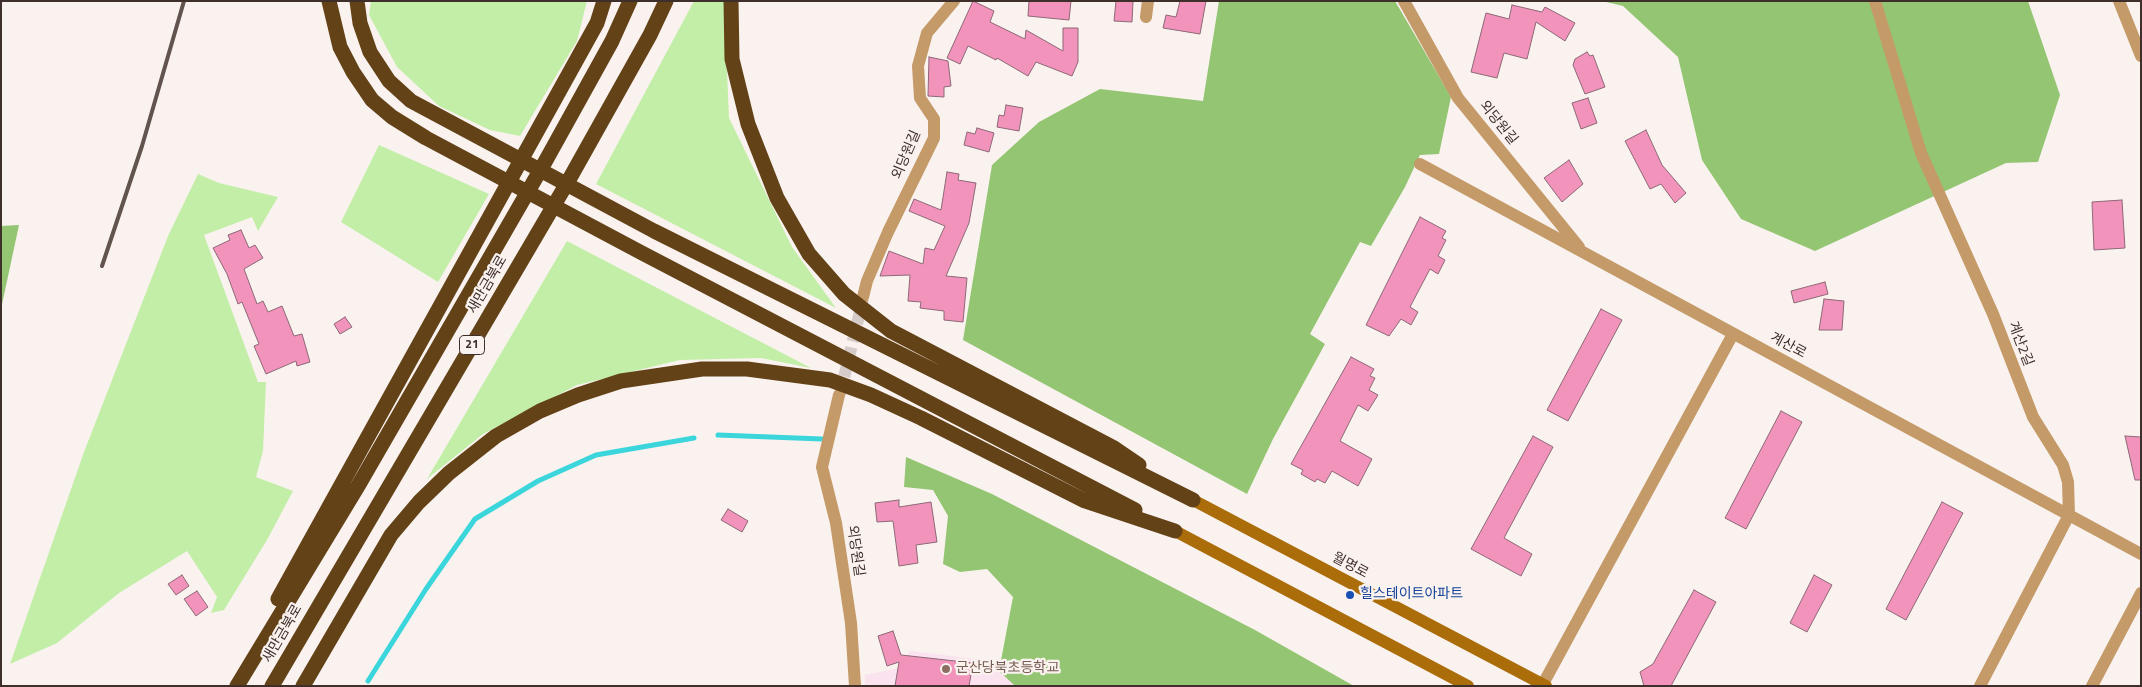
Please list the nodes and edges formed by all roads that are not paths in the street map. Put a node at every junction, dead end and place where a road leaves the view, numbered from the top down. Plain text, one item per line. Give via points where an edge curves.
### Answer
1 (329, 1) edge
2 (356, 1) edge
3 (604, 1) edge
4 (630, 1) edge
5 (666, 1) edge
6 (731, 1) edge
7 (954, 1) edge
8 (1148, 1) edge
9 (1404, 1) edge
10 (1875, 1) edge
11 (2119, 1) edge
12 (1146, 17) dead end
13 (2141, 56) edge
14 (1420, 164) dead end
15 (1584, 253) junction
16 (863, 297) tunnel mouth
17 (1733, 334) junction
18 (840, 395) tunnel mouth
19 (1193, 500) junction
20 (2069, 515) junction
21 (1175, 531) junction
22 (2141, 554) edge
23 (2141, 593) edge
24 (854, 685) edge
25 (1544, 685) edge
26 (230, 686) edge
27 (237, 686) edge
28 (272, 686) edge
29 (303, 686) edge
30 (1468, 686) edge
31 (1980, 686) edge
32 (2092, 686) edge

1 - 21 highway via 340,47 353,72 372,100 399,121 642,254
2 - 19 highway via 370,52 389,81 411,101 654,231
3 - 26 highway via 592,32
4 - 27 highway, 새만금북로 / 21 via 612,41 535,179 358,486
5 - 28 highway, 새만금북로 / 21 via 570,178
6 - 19 highway via 732,59 748,124 777,198 809,254 844,294 891,331 1114,448
7 - 16 street, 외당원길 via 928,33 918,66 920,98 934,119 934,138 888,232
8 - 12 street
9 - 15 street, 외당원길 via 1458,98
10 - 20 street, 계산2길 via 1921,153 1993,314 2033,417 2063,465 2068,482
11 - 13 street
14 - 15 street, 계산로
15 - 17 street, 계산로
17 - 20 street, 계산로
17 - 25 street
18 - 24 street, 외당원길 via 822,467 836,524 851,623
19 - 25 street, 월명로
20 - 22 street, 계산로
20 - 31 street, 계산2길
21 - 29 highway via 1085,502 921,418 830,380 747,369 702,369 641,377 578,395 540,411 496,436 449,473 391,535
21 - 30 street
23 - 32 street

